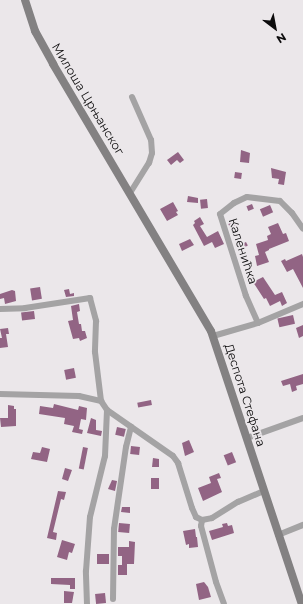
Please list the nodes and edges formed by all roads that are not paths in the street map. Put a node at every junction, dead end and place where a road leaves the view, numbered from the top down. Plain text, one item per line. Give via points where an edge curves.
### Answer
1 (25, 0) edge
2 (132, 97) dead end
3 (130, 193) junction
4 (138, 207) joint
5 (303, 229) edge
6 (303, 304) edge
7 (0, 309) edge
8 (258, 322) junction
9 (213, 336) junction
10 (0, 394) edge
11 (101, 401) junction
12 (107, 410) junction
13 (303, 418) edge
14 (131, 427) junction
15 (247, 438) junction
16 (264, 491) junction
17 (202, 520) junction
18 (303, 525) edge
19 (278, 535) junction
20 (113, 599) dead end
21 (87, 604) edge
22 (224, 604) edge
23 (302, 604) edge

1 - 3 main road, Милоша Црњанског via 41,42
2 - 3 street via 151,140 152,153 149,163
3 - 4 main road, Милоша Црњанског
4 - 9 main road, Деспота Стефана
5 - 8 street, Каленићка via 280,201 247,197 220,214 246,296
6 - 8 street
7 - 11 street via 25,308 90,298 96,321 95,352
8 - 9 street
9 - 15 main road, Деспота Стефана
10 - 11 street via 79,396
11 - 12 street
12 - 14 street
12 - 21 street via 105,456 90,517 86,571
13 - 15 street
14 - 17 street via 174,456 192,508 196,517
14 - 20 street via 114,528
15 - 16 main road, Деспота Стефана
16 - 17 street via 238,502 212,518
16 - 19 main road, Деспота Стефана
17 - 22 street via 201,526
18 - 19 street
19 - 23 main road, Деспота Стефана

